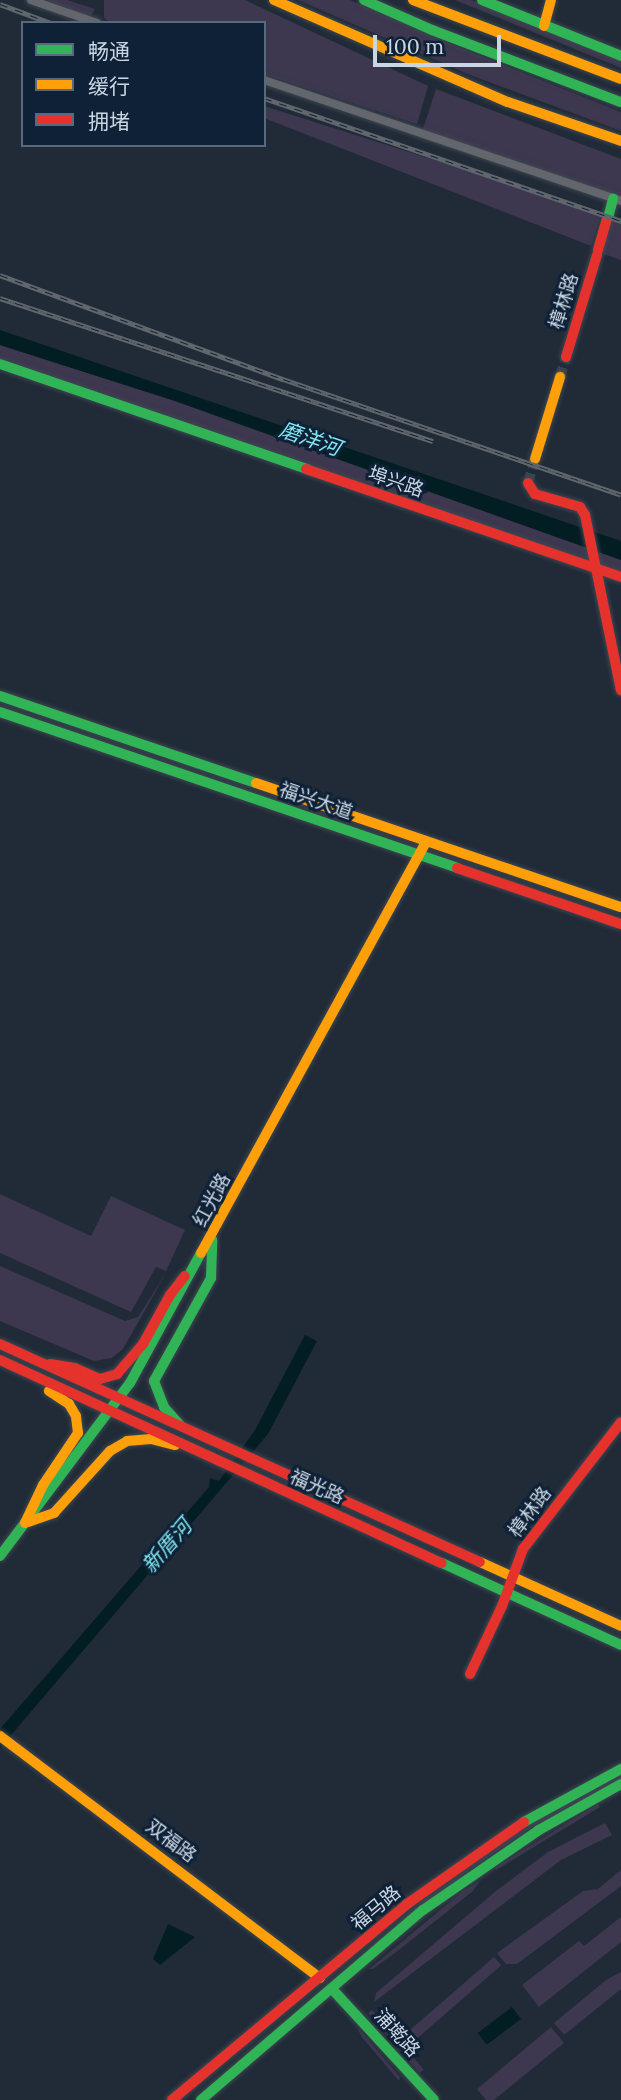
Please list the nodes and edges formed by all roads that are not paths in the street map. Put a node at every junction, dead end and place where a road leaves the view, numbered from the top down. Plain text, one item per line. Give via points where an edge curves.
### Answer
1 (31, 0) edge
2 (274, 0) edge
3 (364, 0) edge
4 (414, 0) edge
5 (482, 0) edge
6 (551, 0) edge
7 (91, 21) edge
8 (544, 26) junction
9 (621, 56) edge
10 (621, 79) edge
11 (266, 81) edge
12 (621, 102) edge
13 (621, 141) edge
14 (617, 200) edge
15 (566, 357) tunnel mouth
16 (0, 364) edge
17 (560, 377) tunnel mouth
18 (535, 459) tunnel mouth
19 (528, 483) dead end
20 (598, 569) junction
21 (621, 577) edge
22 (621, 690) edge
23 (0, 696) edge
24 (0, 712) edge
25 (426, 842) junction
26 (419, 855) junction
27 (621, 907) edge
28 (621, 924) edge
29 (212, 1237) junction
30 (197, 1264) junction
31 (0, 1344) edge
32 (0, 1362) edge
33 (43, 1363) junction
34 (120, 1399) junction
35 (112, 1411) junction
36 (621, 1422) edge
37 (182, 1427) junction
38 (188, 1449) junction
39 (25, 1523) junction
40 (0, 1556) edge
41 (512, 1578) junction
42 (507, 1593) junction
43 (621, 1626) edge
44 (621, 1645) edge
45 (470, 1674) dead end
46 (0, 1735) edge
47 (621, 1769) edge
48 (621, 1784) edge
49 (320, 1978) junction
50 (333, 1990) junction
51 (172, 2100) edge
52 (201, 2100) edge
53 (434, 2100) edge

1 - 7 street
2 - 13 main road via 508,102
3 - 12 main road
4 - 10 main road
5 - 8 main road
6 - 8 main road
8 - 9 main road
11 - 14 street
14 - 15 main road, 樟林路 via 608,216
16 - 20 main road, 埠兴路
17 - 18 main road
19 - 20 main road via 535,494 580,507
20 - 21 main road, 埠兴路
20 - 22 main road
23 - 25 main road, 福兴大道
24 - 26 main road, 福兴大道
25 - 26 main road, 红光路
25 - 27 main road, 福兴大道
26 - 28 main road, 福兴大道
26 - 29 main road, 红光路
29 - 30 main road, 红光路
29 - 37 main road via 211,1278 154,1381 164,1407
30 - 33 main road via 174,1289 143,1344 117,1374 100,1379 75,1368
30 - 34 main road, 红光路
31 - 33 main road, 福光路
32 - 35 main road, 福光路
32 - 39 main road via 26,1381 65,1399 79,1425 75,1442 47,1479
33 - 34 main road, 福光路
34 - 35 main road, 红光路
34 - 37 main road, 福光路
35 - 38 main road, 福光路
35 - 39 main road, 红光路
36 - 41 main road, 樟林路 via 523,1549
37 - 41 main road, 福光路
38 - 39 main road via 150,1439 127,1441 110,1451 54,1513
38 - 42 main road, 福光路
39 - 40 main road, 红光路
41 - 42 main road, 樟林路
41 - 43 main road, 福光路
42 - 44 main road, 福光路
42 - 45 main road, 樟林路
46 - 49 main road, 双福路
47 - 49 main road, 福马路 via 558,1801 465,1861
48 - 50 main road, 福马路 via 539,1830 423,1910
49 - 51 main road, 福马路
50 - 52 main road, 福马路
50 - 53 main road, 浦墘路

